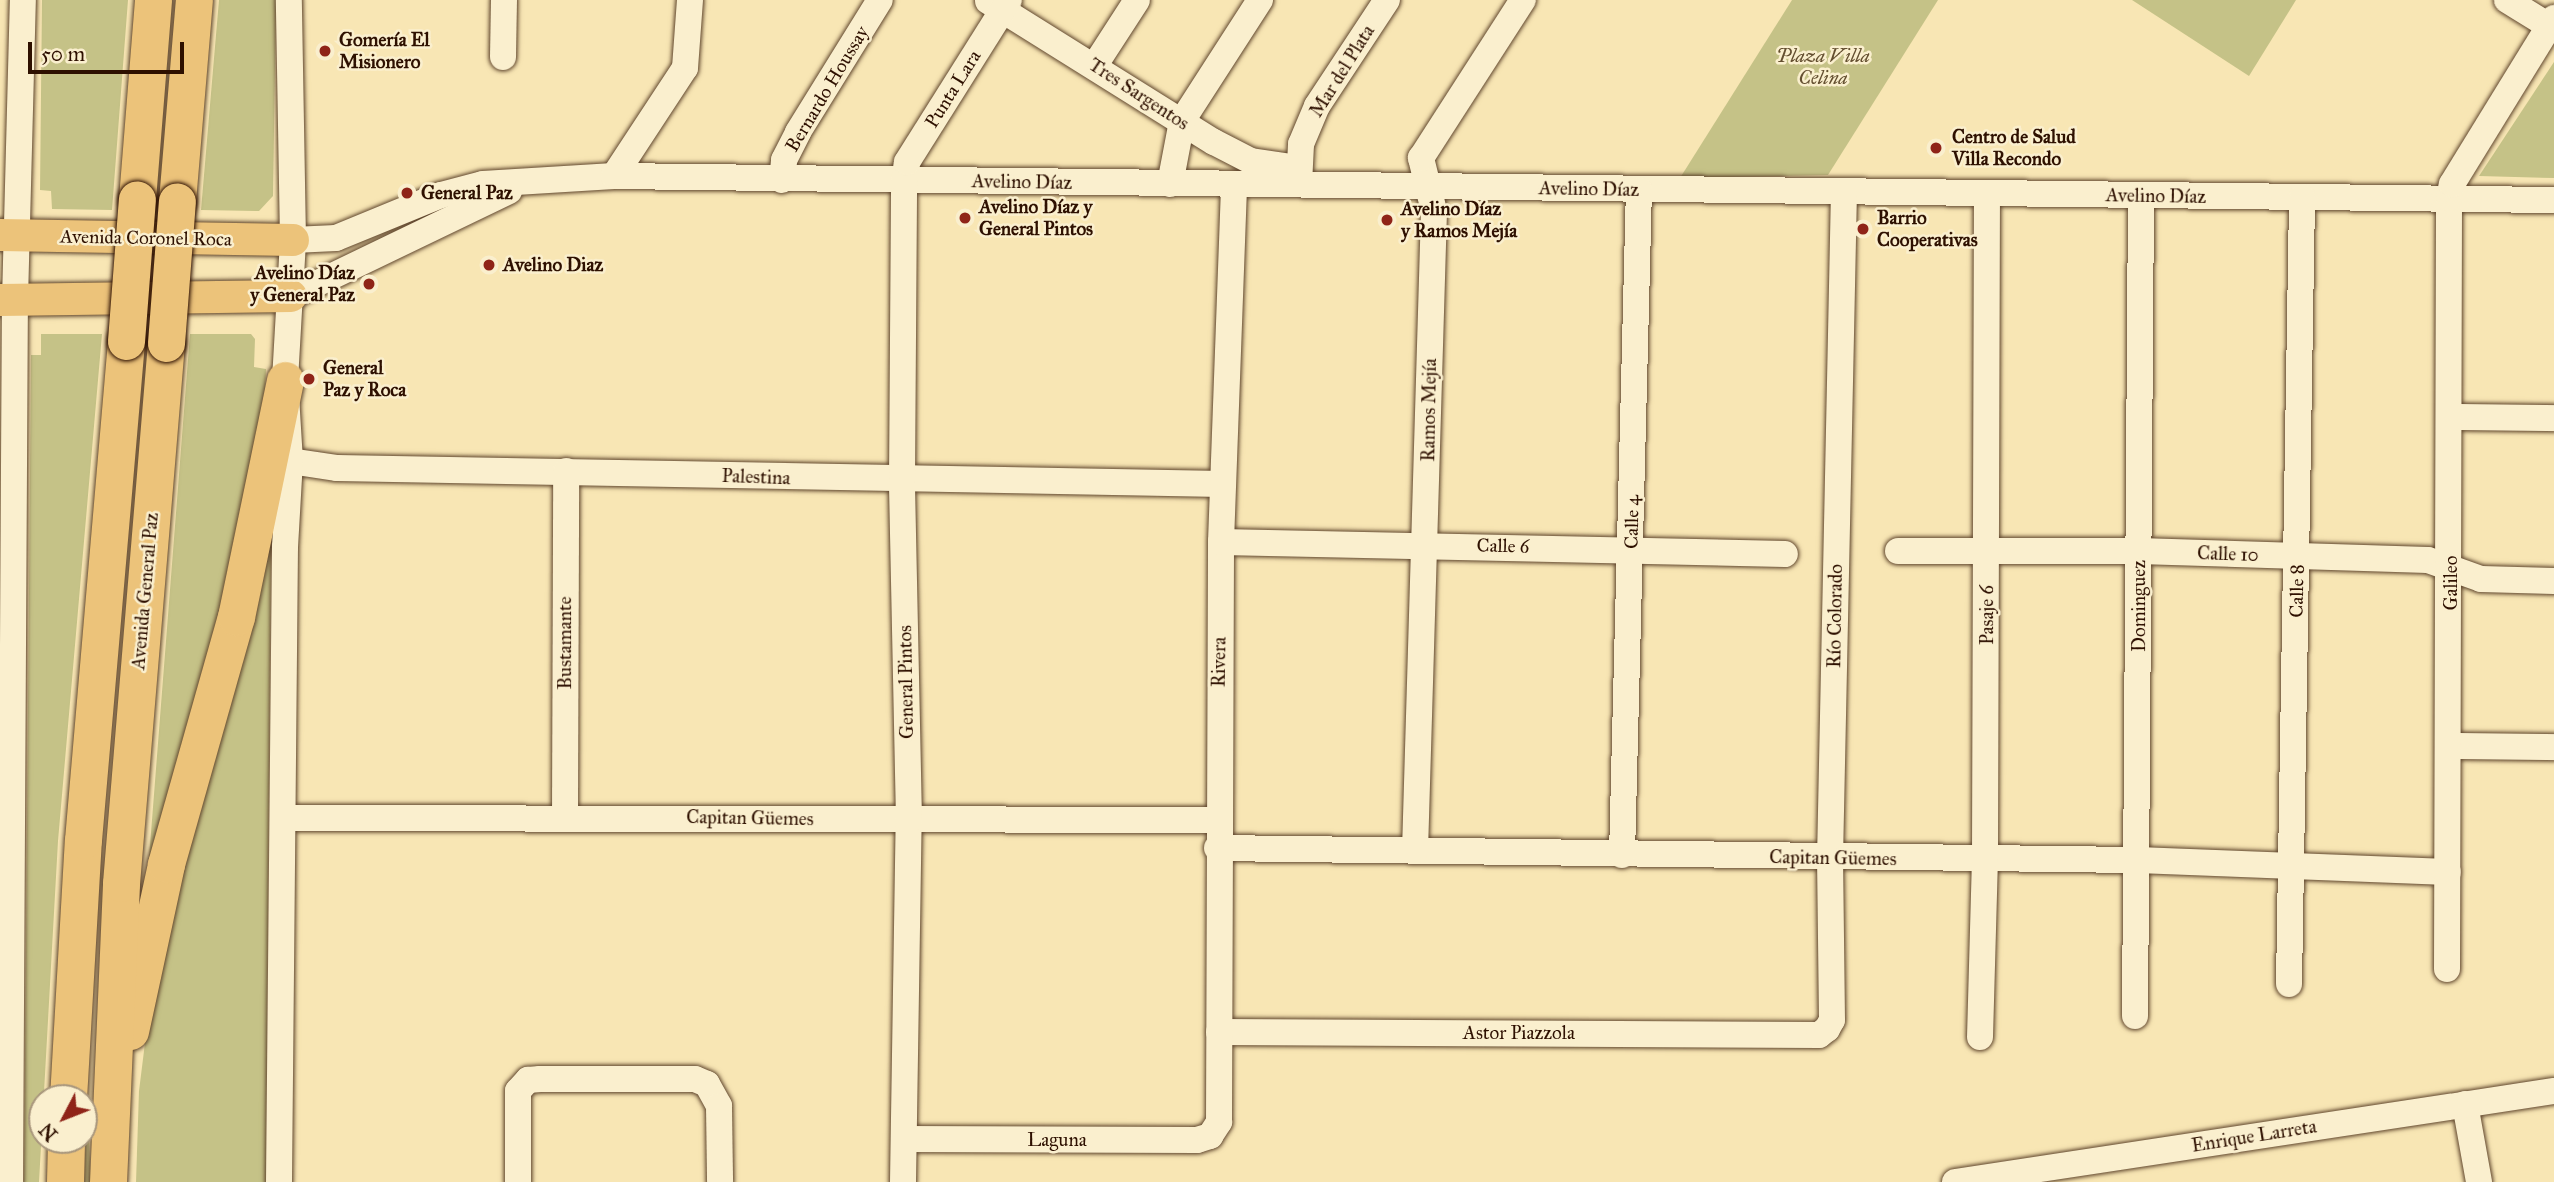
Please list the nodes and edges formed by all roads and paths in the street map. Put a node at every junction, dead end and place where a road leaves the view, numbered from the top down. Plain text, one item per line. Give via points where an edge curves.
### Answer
1 (23, 0) edge
2 (153, 0) edge
3 (194, 0) edge
4 (289, 0) edge
5 (504, 0) edge
6 (690, 0) edge
7 (880, 0) edge
8 (1137, 0) edge
9 (1260, 0) edge
10 (1387, 0) edge
11 (1523, 0) edge
12 (2507, 0) edge
13 (1000, 3) edge
14 (2552, 24) edge
15 (503, 57) dead end
16 (1095, 65) junction
17 (1182, 121) junction
18 (614, 176) junction
19 (1298, 177) junction
20 (540, 178) junction
21 (782, 180) junction
22 (904, 181) junction
23 (1170, 184) junction
24 (1234, 185) junction
25 (1429, 186) junction
26 (1639, 190) junction
27 (1844, 192) junction
28 (1987, 194) junction
29 (2141, 195) junction
30 (2302, 197) junction
31 (2449, 198) junction
32 (2554, 200) edge
33 (9, 235) edge
34 (293, 240) junction
35 (291, 296) junction
36 (8, 300) edge
37 (285, 380) junction
38 (2451, 417) junction
39 (2554, 418) edge
40 (290, 461) junction
41 (566, 471) junction
42 (902, 481) junction
43 (1223, 484) junction
44 (1221, 542) junction
45 (1426, 544) junction
46 (1632, 549) junction
47 (1987, 550) junction
48 (1898, 551) dead end
49 (2140, 551) junction
50 (1785, 554) dead end
51 (2297, 556) junction
52 (2451, 568) junction
53 (2554, 581) edge
54 (8, 604) edge
55 (2450, 746) junction
56 (2554, 747) edge
57 (565, 815) junction
58 (283, 818) junction
59 (909, 820) junction
60 (1217, 820) junction
61 (1217, 848) junction
62 (1415, 851) junction
63 (1622, 855) junction
64 (1830, 859) junction
65 (1986, 859) junction
66 (2138, 860) junction
67 (2292, 867) junction
68 (2448, 873) junction
69 (2447, 968) dead end
70 (2289, 985) dead end
71 (2135, 1016) dead end
72 (1219, 1032) junction
73 (1819, 1035) joint
74 (1980, 1037) dead end
75 (5, 1062) edge
76 (69, 1084) edge
77 (2554, 1091) edge
78 (2465, 1104) junction
79 (108, 1132) junction
80 (1210, 1136) joint
81 (904, 1139) junction
82 (66, 1154) edge
83 (10, 1182) edge
84 (65, 1182) edge
85 (108, 1182) edge
86 (279, 1182) edge
87 (518, 1182) edge
88 (720, 1182) edge
89 (903, 1182) edge
90 (1955, 1182) edge
91 (2479, 1182) edge

1 - 33 street
2 - 76 highway, bridge via 84,826
3 - 79 highway, Avenida General Paz, bridge via 121,883
4 - 34 street
5 - 15 street
6 - 18 street via 685,68
7 - 21 street, Bernardo Houssay via 798,132 784,160
8 - 16 street
9 - 17 street
10 - 19 street, Mar del Plata via 1317,106 1301,144
11 - 25 street, Ramos Mejía via 1429,141 1421,158
12 - 14 street
13 - 16 street, Tres Sargentos
13 - 22 street, Punta Lara via 907,162
14 - 31 street via 2452,184
16 - 17 street, Tres Sargentos
17 - 19 street, Tres Sargentos via 1251,161
17 - 23 street
18 - 20 street, Avelino Díaz
18 - 21 street, Avelino Díaz
19 - 24 street, Avelino Díaz
19 - 25 street, Avelino Díaz
20 - 34 street, Avelino Díaz via 460,189 336,237
20 - 35 street, Avelino Díaz
21 - 22 street, Avelino Díaz
22 - 23 street, Avelino Díaz
22 - 42 street, General Pintos
23 - 24 street, Avelino Díaz
24 - 43 street, Rivera
25 - 26 street, Avelino Díaz
25 - 45 street, Ramos Mejía via 1434,211
26 - 27 street, Avelino Díaz
26 - 46 street, Calle 4
27 - 28 street, Avelino Díaz
27 - 64 street, Río Colorado
28 - 29 street, Avelino Díaz
28 - 47 street, Pasaje 6
29 - 30 street, Avelino Díaz
29 - 49 street, Dominguez
30 - 31 street, Avelino Díaz
30 - 51 street, Calle 8
31 - 32 street, Avelino Díaz
31 - 38 street, Galileo
33 - 34 main road, Avenida Coronel Roca
33 - 36 street
34 - 35 street
35 - 36 main road
35 - 37 street
36 - 54 street
37 - 40 street
37 - 79 highway via 236,617 166,863
38 - 39 street
38 - 52 street, Galileo
40 - 41 street, Palestina via 337,468
40 - 58 street
41 - 42 street, Palestina
41 - 57 street, Bustamante
42 - 43 street, Palestina
42 - 59 street, General Pintos
43 - 44 street, Rivera
44 - 45 street, Calle 6
44 - 60 street, Rivera
45 - 46 street, Calle 6
45 - 62 street, Ramos Mejía
46 - 50 street, Calle 6
46 - 63 street, Calle 4
47 - 48 street, Calle 10
47 - 49 street, Calle 10
47 - 65 street, Pasaje 6
49 - 51 street, Calle 10
49 - 66 street, Dominguez
51 - 52 street, Calle 10 via 2428,560
51 - 67 street, Calle 8
52 - 53 street, Calle 10 via 2482,579
52 - 55 street, Galileo
54 - 75 street
55 - 56 street
55 - 68 street, Galileo
57 - 58 street, Capitan Güemes
57 - 59 street, Capitan Güemes
58 - 86 street
59 - 60 street, Capitan Güemes
59 - 81 street, General Pintos
60 - 61 street, Rivera
61 - 62 street, Capitan Güemes
61 - 72 street, Rivera
62 - 63 street, Capitan Güemes
63 - 64 street, Capitan Güemes
64 - 65 street, Capitan Güemes
64 - 73 street, Río Colorado via 1832,1020
65 - 66 street, Capitan Güemes
65 - 74 street, Pasaje 6
66 - 67 street, Capitan Güemes
66 - 71 street, Dominguez
67 - 68 street, Capitan Güemes
67 - 70 street, Calle 8
68 - 69 street, Galileo
72 - 73 street, Astor Piazzola
72 - 80 street, Rivera via 1219,1122
75 - 83 street
77 - 78 street, Enrique Larreta
78 - 90 street, Enrique Larreta
78 - 91 street
79 - 85 highway, Avenida General Paz
80 - 81 street, Laguna via 1197,1140
81 - 89 street, General Pintos
82 - 84 highway
87 - 88 street via 518,1091 528,1080 695,1079 707,1084 719,1106

